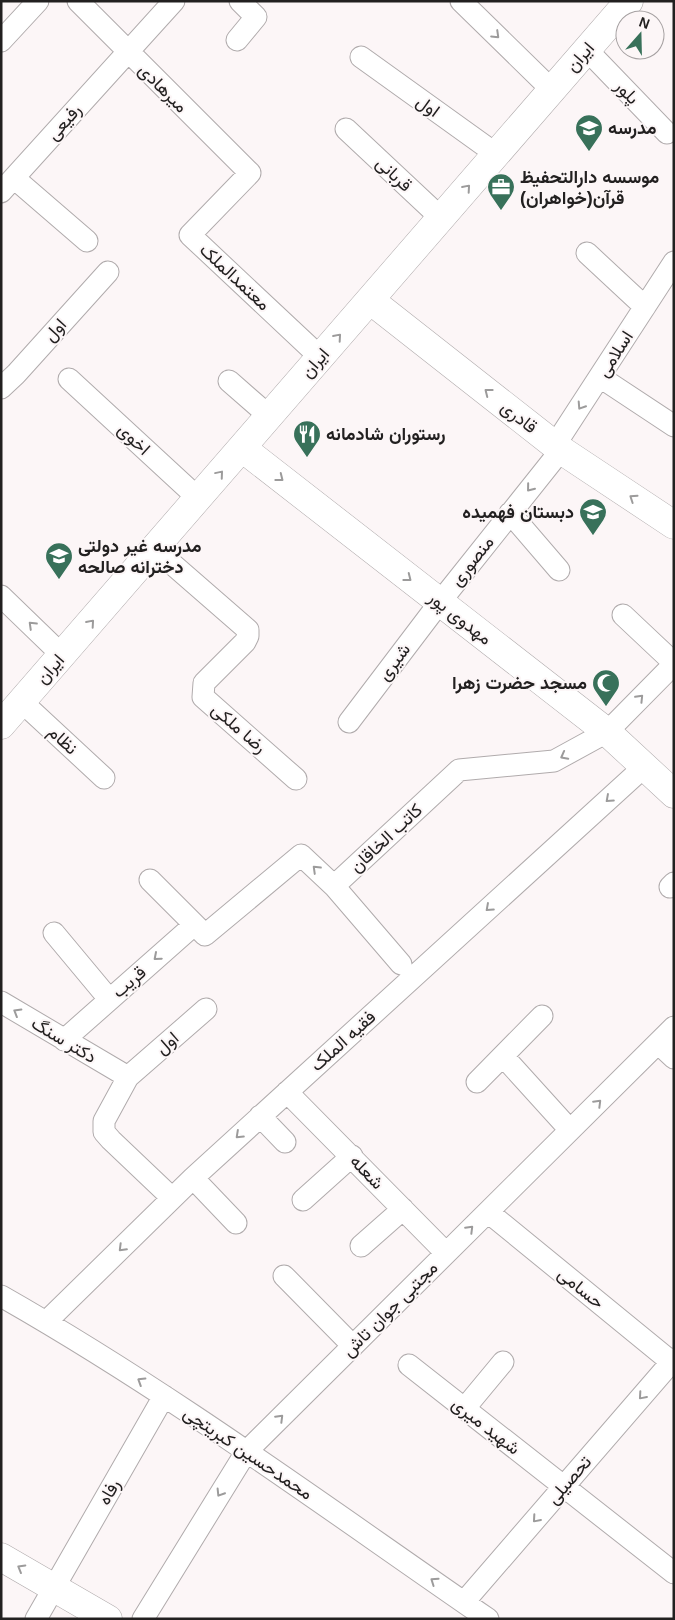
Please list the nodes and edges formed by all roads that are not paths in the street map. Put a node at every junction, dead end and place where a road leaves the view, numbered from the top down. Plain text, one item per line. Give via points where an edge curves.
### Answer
1 (38, 1) edge
2 (78, 1) edge
3 (174, 1) edge
4 (240, 1) edge
5 (460, 1) edge
6 (628, 2) edge
7 (237, 40) dead end
8 (1, 41) edge
9 (587, 50) junction
10 (127, 53) junction
11 (361, 57) dead end
12 (552, 90) junction
13 (346, 130) dead end
14 (667, 133) dead end
15 (496, 154) junction
16 (250, 173) joint
17 (8, 185) edge
18 (441, 218) junction
19 (87, 241) dead end
20 (587, 252) dead end
21 (674, 262) edge
22 (108, 272) dead end
23 (370, 300) junction
24 (645, 307) junction
25 (320, 357) junction
26 (600, 377) junction
27 (69, 379) dead end
28 (229, 381) dead end
29 (1, 388) edge
30 (269, 416) junction
31 (674, 426) edge
32 (242, 448) junction
33 (558, 448) junction
34 (199, 499) junction
35 (510, 514) junction
36 (674, 525) edge
37 (155, 549) junction
38 (559, 570) dead end
39 (1, 596) edge
40 (440, 602) junction
41 (623, 615) dead end
42 (62, 655) junction
43 (674, 663) edge
44 (22, 702) junction
45 (349, 722) dead end
46 (1, 726) edge
47 (607, 732) junction
48 (645, 766) junction
49 (104, 778) dead end
50 (296, 779) dead end
51 (671, 786) edge
52 (150, 880) dead end
53 (334, 886) junction
54 (194, 925) junction
55 (54, 933) dead end
56 (401, 964) dead end
57 (109, 999) junction
58 (1, 1002) edge
59 (206, 1009) dead end
60 (542, 1016) dead end
61 (674, 1027) edge
62 (64, 1040) junction
63 (658, 1043) junction
64 (503, 1056) junction
65 (674, 1058) edge
66 (128, 1077) junction
67 (477, 1082) dead end
68 (287, 1092) junction
69 (260, 1116) junction
70 (570, 1130) junction
71 (285, 1142) dead end
72 (352, 1156) junction
73 (193, 1178) junction
74 (172, 1198) junction
75 (303, 1200) dead end
76 (403, 1209) junction
77 (488, 1212) junction
78 (236, 1223) dead end
79 (361, 1246) dead end
80 (446, 1253) junction
81 (284, 1276) dead end
82 (1, 1296) edge
83 (46, 1322) junction
84 (353, 1346) junction
85 (673, 1361) edge
86 (503, 1362) dead end
87 (409, 1365) dead end
88 (164, 1396) junction
89 (464, 1409) junction
90 (246, 1452) junction
91 (564, 1487) junction
92 (1, 1557) edge
93 (674, 1573) edge
94 (54, 1587) junction
95 (464, 1602) junction
96 (36, 1619) edge
97 (108, 1619) edge
98 (143, 1619) edge
99 (488, 1619) edge

1 - 8 street
2 - 10 street, میرهادی
3 - 10 street, رفیعی
4 - 7 street via 256,17
5 -> 12 street
6 - 9 street, ایران
9 - 12 street, ایران
9 - 14 street, پلور
10 - 16 street, میرهادی
10 - 17 street, رفیعی
11 - 15 street, اول
12 - 15 street, ایران
13 - 18 street, قربانی
18 -> 15 street, ایران
16 - 25 street, معتمدالملک via 190,235
17 - 19 street
18 - 23 street, ایران
20 - 24 street
21 - 24 street, اسلامی
22 - 29 street, اول
25 -> 23 street, ایران
33 -> 23 street, قادرى
24 - 26 street, اسلامی
25 - 30 street, ایران
26 - 31 street
26 -> 33 street, اسلامی
27 - 34 street, اخوی
28 - 30 street
30 - 32 street, ایران
34 -> 32 street, ایران
32 -> 40 street, مهدوی پور
33 -> 35 street, منصوری
36 -> 33 street, قادرى
34 - 37 street, ایران
35 - 38 street
35 - 40 street, منصوری
42 -> 37 street, ایران
37 - 50 street, رضا ملکی via 248,630 245,642 204,683 203,697
42 -> 39 street
40 - 45 street, شیری
40 - 47 street, مهدوی پور
41 - 43 street
42 - 44 street, ایران
47 -> 43 street, کاتب الخاقان
44 - 46 street, ایران
44 - 49 street, نظام
47 - 48 street, مهدوی پور
47 -> 53 street, کاتب الخاقان via 554,761 459,770
48 - 51 street, مهدوی پور
48 -> 68 street, فقیه الملک
52 - 54 street
53 -> 54 street, کاتب الخاقان via 301,855 205,935
53 - 56 street
54 -> 57 street, قریب
55 - 57 street
57 - 62 street, قریب
62 -> 58 street, دکتر سنگ
59 - 66 street, اول
60 - 64 street
61 - 63 street, مجتبی جوان تاش
62 - 66 street, دکتر سنگ
63 - 65 street
70 -> 63 street, مجتبی جوان تاش
64 - 67 street
64 - 70 street
66 - 74 street via 104,1121 104,1132
68 - 69 street, فقیه الملک
68 - 72 street, شعله
69 - 71 street
69 -> 73 street, فقیه الملک
70 - 77 street, مجتبی جوان تاش
72 - 75 street
72 - 76 street, شعله
73 - 74 street, فقیه الملک
73 - 78 street
74 -> 83 street, فقیه الملک
76 - 79 street
76 - 80 street, شعله
80 -> 77 street, مجتبی جوان تاش
77 - 85 street, حسامی
80 - 84 street, مجتبی جوان تاش
81 - 84 street
82 - 83 street, محمدحسین کبریتچی
88 -> 83 street, محمدحسین کبریتچی
90 -> 84 street, مجتبی جوان تاش
85 -> 91 street, تحصیلی
86 - 89 street
87 - 89 street, شهید میری
88 - 90 street, محمدحسین کبریتچی
88 - 94 street, رفاه
89 - 91 street, شهید میری
95 -> 90 street, محمدحسین کبریتچی
90 -> 98 street, مجتبی جوان تاش
91 - 93 street, شهید میری
91 -> 95 street, تحصیلی
94 -> 92 street
94 - 96 street, رفاه
94 - 97 street
95 - 99 street, محمدحسین کبریتچی

